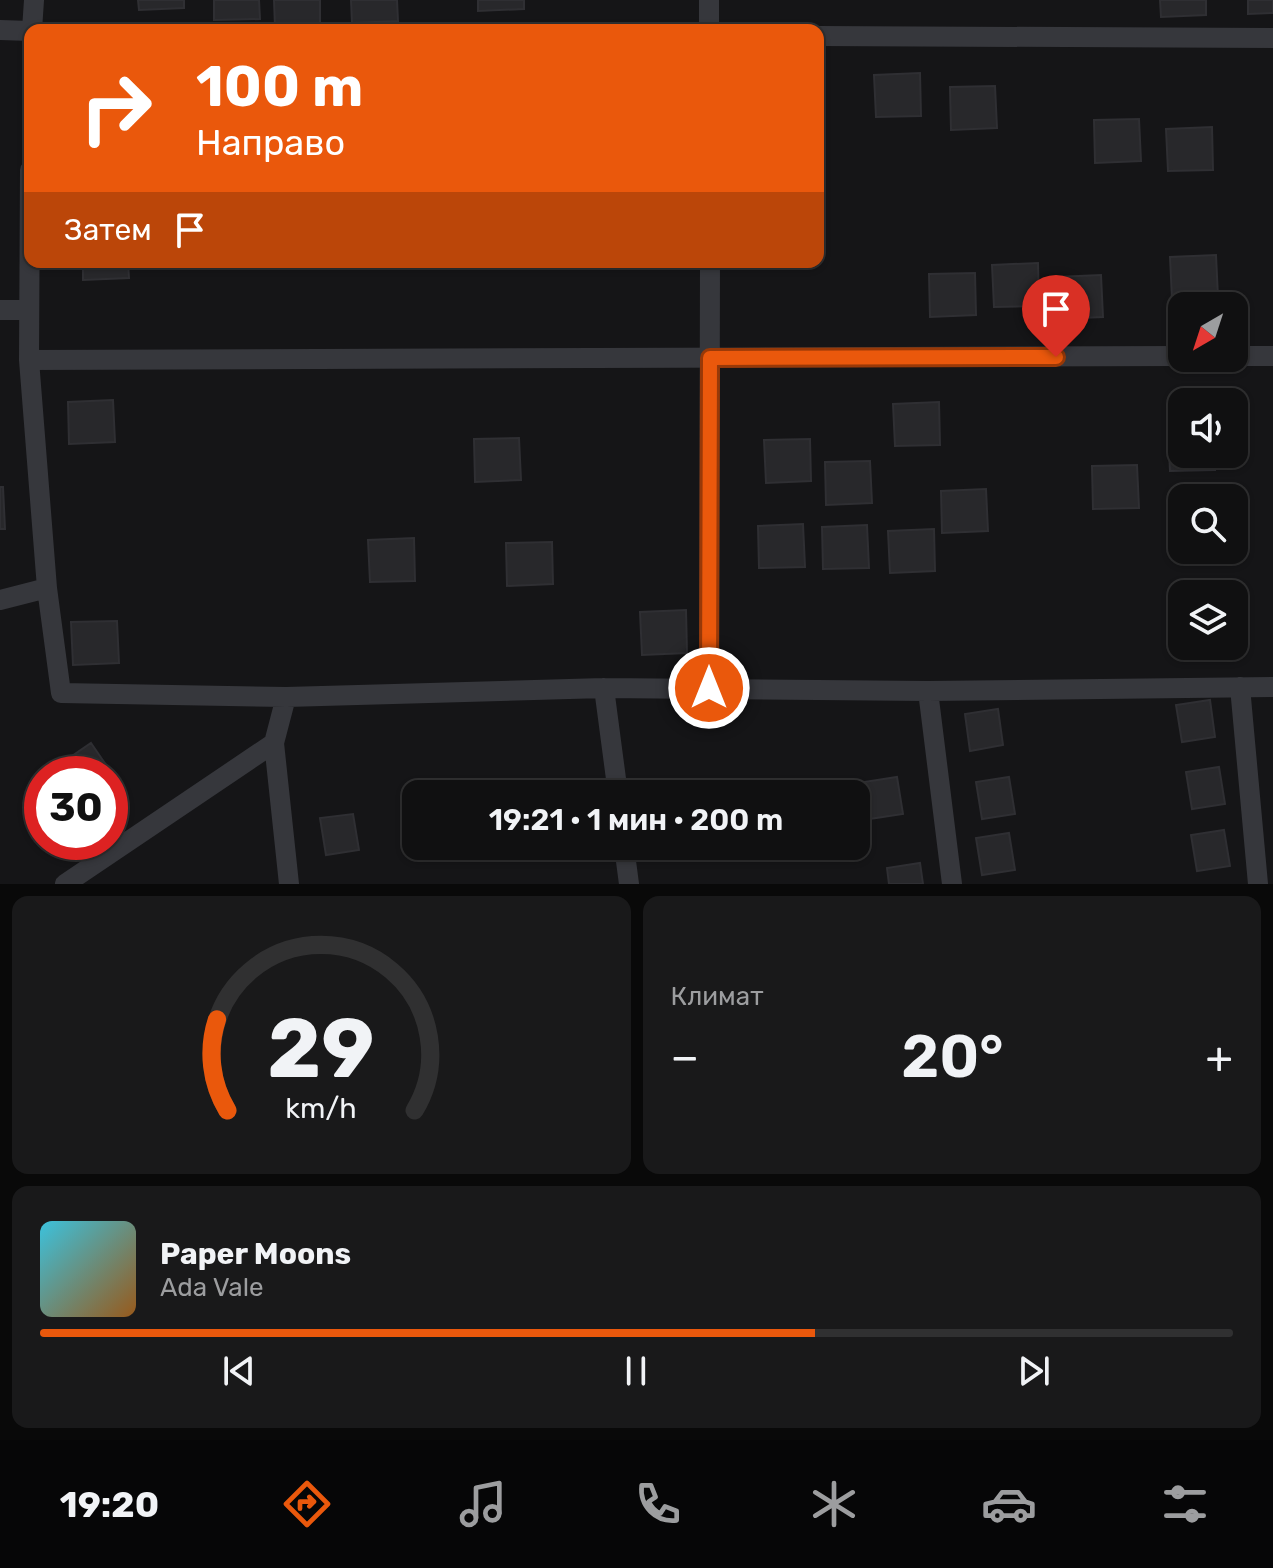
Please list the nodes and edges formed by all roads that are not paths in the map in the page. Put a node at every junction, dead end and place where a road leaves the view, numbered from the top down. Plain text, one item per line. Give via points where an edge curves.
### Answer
1 (34, 0) edge
2 (709, 0) edge
3 (32, 24) edge
4 (709, 24) edge
5 (0, 30) edge
6 (24, 30) edge
7 (824, 36) edge
8 (1273, 38) edge
9 (29, 268) edge
10 (710, 268) edge
11 (0, 310) edge
12 (28, 310) junction
13 (1168, 356) edge
14 (1248, 356) edge
15 (1273, 356) edge
16 (710, 358) junction
17 (29, 360) junction
18 (47, 588) junction
19 (0, 600) edge
20 (1240, 687) junction
21 (1273, 687) edge
22 (604, 688) junction
23 (709, 688) junction
24 (928, 691) junction
25 (286, 697) junction
26 (274, 743) junction
27 (616, 780) edge
28 (626, 860) edge
29 (65, 884) edge
30 (289, 884) edge
31 (629, 884) edge
32 (952, 884) edge
33 (1258, 884) edge

1 - 3 street
2 - 4 street
5 - 6 street
7 - 8 street
9 - 12 street
10 - 16 street
11 - 12 street
12 - 17 street
13 - 16 street
14 - 15 street
16 - 17 street
16 - 23 street
17 - 18 street
18 - 19 street
18 - 25 street via 61,693
20 - 21 street
20 - 24 street
20 - 33 street
22 - 23 street
22 - 25 street
22 - 27 street
23 - 24 street
24 - 32 street
25 - 26 street
26 - 29 street
26 - 30 street
28 - 31 street

